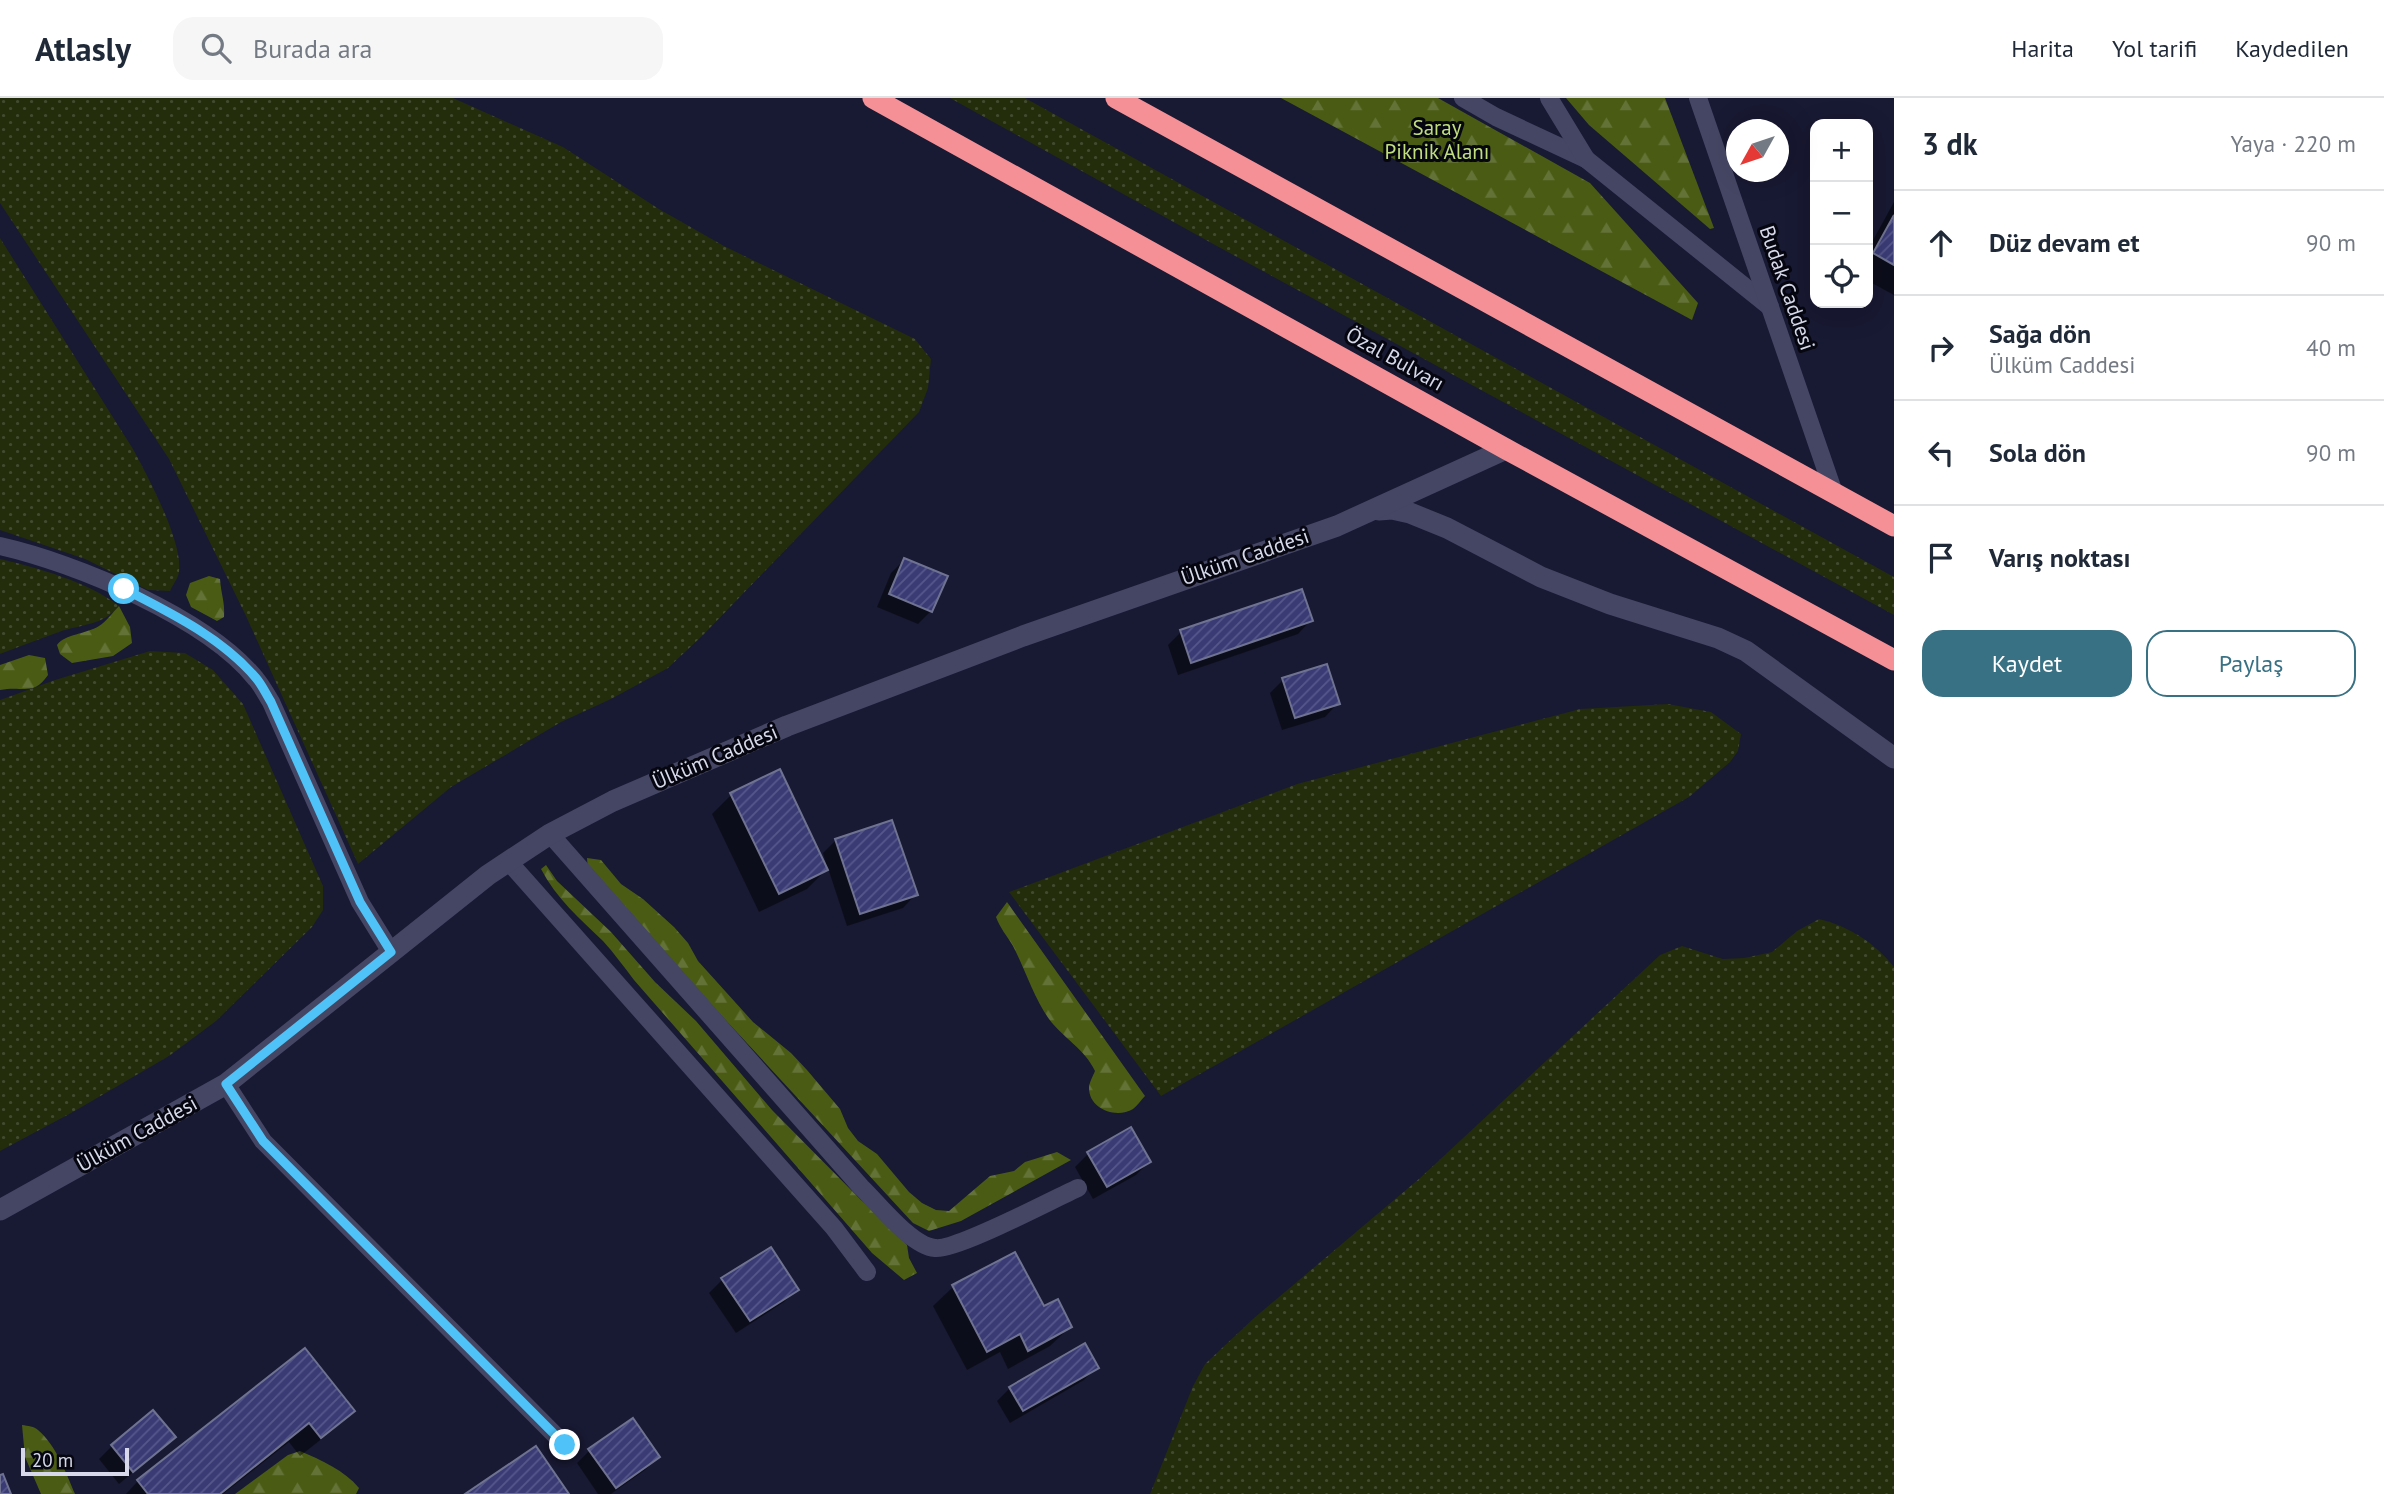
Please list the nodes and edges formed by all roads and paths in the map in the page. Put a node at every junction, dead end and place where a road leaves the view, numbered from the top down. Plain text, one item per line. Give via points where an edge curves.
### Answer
1 (873, 98) edge
2 (1116, 98) edge
3 (1463, 98) edge
4 (1549, 98) edge
5 (1698, 98) edge
6 (1586, 159) junction
7 (1770, 307) junction
8 (1506, 449) junction
9 (1834, 493) junction
10 (1374, 510) junction
11 (1894, 526) edge
12 (0, 546) edge
13 (1894, 660) edge
14 (1894, 758) edge
15 (550, 834) junction
16 (508, 861) junction
17 (391, 952) junction
18 (226, 1084) junction
19 (1078, 1188) dead end
20 (0, 1210) edge
21 (867, 1272) dead end
22 (565, 1445) dead end

1 - 8 highway, Özal Bulvarı
2 - 9 highway
3 - 6 lane
4 - 6 lane
5 - 7 lane, Budak Caddesi
6 - 7 lane
7 - 9 lane, Budak Caddesi
8 - 10 street, Ülküm Caddesi
8 - 13 highway, Özal Bulvarı
9 - 11 highway
10 - 14 street via 1410,513 1542,577 1746,651
10 - 15 street, Ülküm Caddesi via 787,726 613,801
12 - 17 lane via 124,589 216,642 256,678 360,902
15 - 16 street, Ülküm Caddesi
15 - 19 lane via 861,1187 916,1241 935,1249 961,1243
16 - 17 street, Ülküm Caddesi
16 - 21 lane via 834,1228
17 - 18 street, Ülküm Caddesi
18 - 20 street, Ülküm Caddesi
18 - 22 lane via 263,1141

